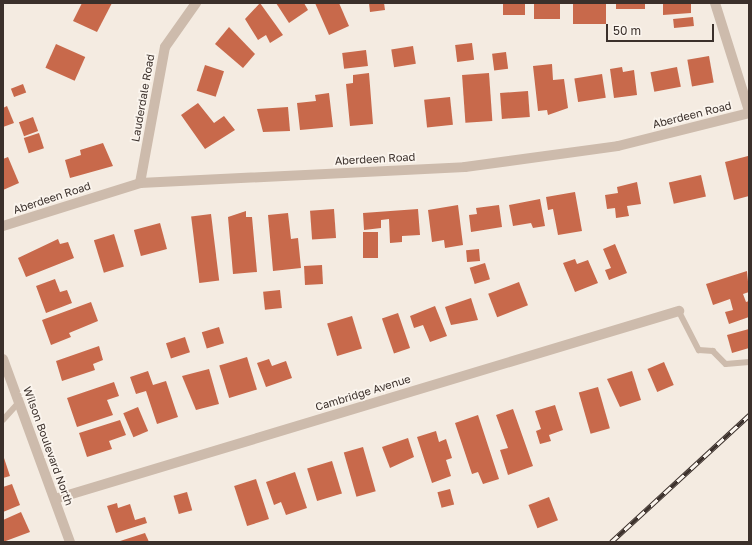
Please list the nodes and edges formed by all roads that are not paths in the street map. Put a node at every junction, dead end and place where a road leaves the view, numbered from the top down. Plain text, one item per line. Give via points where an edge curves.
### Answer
1 (196, 3) edge
2 (715, 3) edge
3 (749, 112) edge
4 (140, 182) junction
5 (3, 226) edge
6 (680, 311) joint
7 (3, 359) edge
8 (749, 362) edge
9 (19, 402) junction
10 (3, 420) edge
11 (55, 498) junction
12 (70, 542) edge

1 - 4 street, Lauderdale Road via 165,47
2 - 3 street
3 - 4 street, Aberdeen Road via 618,146 465,167
4 - 5 street, Aberdeen Road
6 - 8 lane via 699,350 714,351 726,364
6 - 11 street, Cambridge Avenue
7 - 9 street, Wilson Boulevard North
9 - 10 lane
9 - 11 street, Wilson Boulevard North
11 - 12 street, Wilson Boulevard North

